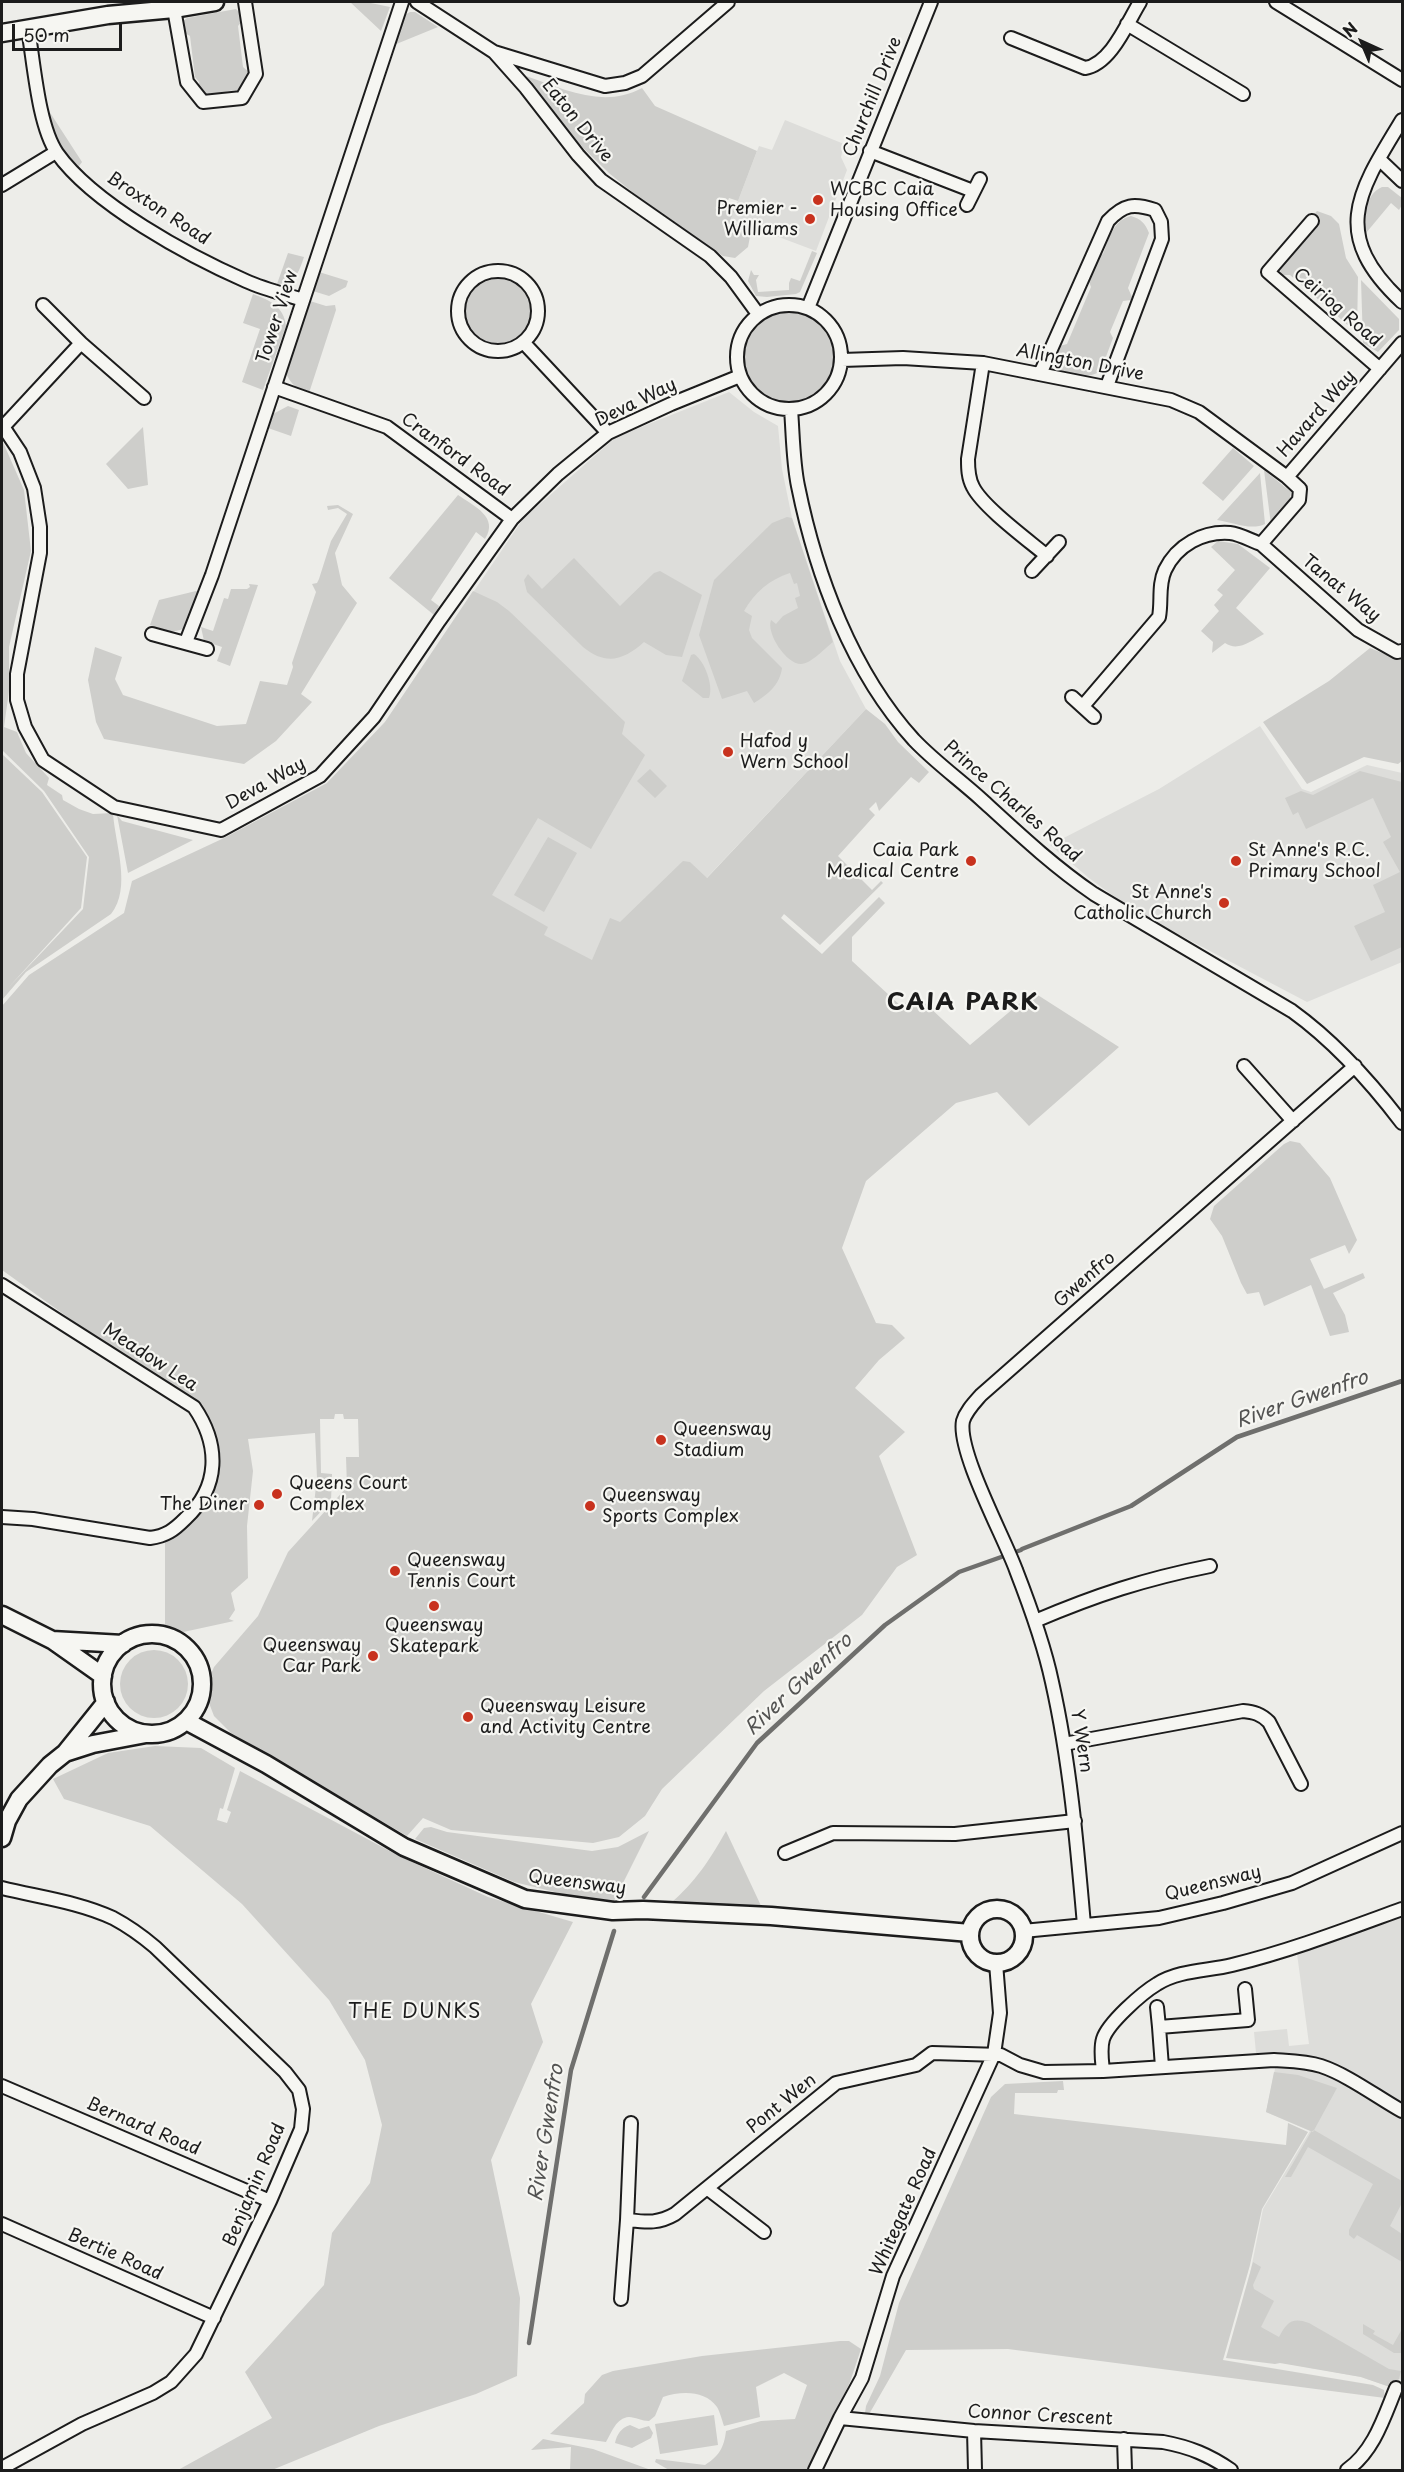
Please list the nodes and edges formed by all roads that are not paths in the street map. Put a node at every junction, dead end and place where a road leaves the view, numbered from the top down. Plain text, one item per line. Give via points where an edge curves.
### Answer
1 (215, 2) edge
2 (245, 2) edge
3 (402, 2) edge
4 (417, 2) edge
5 (932, 2) edge
6 (1140, 2) edge
7 (1276, 2) edge
8 (720, 4) edge
9 (107, 8) edge
10 (174, 9) junction
11 (1127, 24) junction
12 (28, 29) junction
13 (2, 33) edge
14 (1011, 38) dead end
15 (494, 52) junction
16 (1402, 80) edge
17 (1244, 94) dead end
18 (1402, 120) edge
19 (870, 151) junction
20 (56, 152) junction
21 (1378, 159) junction
22 (980, 179) dead end
23 (1402, 181) edge
24 (2, 185) edge
25 (974, 191) junction
26 (967, 205) dead end
27 (1312, 221) dead end
28 (303, 300) junction
29 (1402, 302) edge
30 (43, 305) dead end
31 (808, 308) junction
32 (758, 314) junction
33 (81, 343) junction
34 (524, 343) junction
35 (1402, 343) edge
36 (842, 360) junction
37 (983, 363) junction
38 (1380, 369) junction
39 (1040, 374) junction
40 (740, 376) junction
41 (1107, 386) junction
42 (274, 387) junction
43 (144, 398) dead end
44 (791, 409) junction
45 (3, 425) edge
46 (608, 433) junction
47 (1287, 477) junction
48 (512, 519) junction
49 (1059, 542) dead end
50 (1262, 544) junction
51 (1047, 555) junction
52 (1032, 571) dead end
53 (152, 634) dead end
54 (186, 642) junction
55 (207, 649) dead end
56 (1402, 651) edge
57 (1072, 697) dead end
58 (1083, 706) junction
59 (1095, 717) dead end
60 (1244, 1066) dead end
61 (1355, 1066) junction
62 (1293, 1121) junction
63 (1402, 1123) edge
64 (2, 1285) edge
65 (2, 1517) edge
66 (1210, 1566) dead end
67 (1015, 1567) joint
68 (2, 1615) edge
69 (1035, 1621) junction
70 (52, 1640) junction
71 (123, 1644) junction
72 (103, 1676) junction
73 (106, 1702) junction
74 (186, 1721) junction
75 (148, 1734) junction
76 (1064, 1744) junction
77 (65, 1753) junction
78 (1301, 1784) dead end
79 (1075, 1821) junction
80 (1402, 1833) edge
81 (2, 1838) edge
82 (785, 1853) dead end
83 (2, 1888) edge
84 (1402, 1909) edge
85 (1084, 1925) junction
86 (1023, 1931) junction
87 (970, 1933) junction
88 (996, 1963) junction
89 (1245, 1989) dead end
90 (1157, 2007) dead end
91 (1159, 2028) junction
92 (994, 2054) junction
93 (1162, 2067) junction
94 (1102, 2071) junction
95 (2, 2086) edge
96 (1402, 2111) edge
97 (631, 2123) dead end
98 (708, 2189) junction
99 (270, 2201) junction
100 (627, 2220) junction
101 (2, 2224) edge
102 (764, 2232) dead end
103 (621, 2299) dead end
104 (214, 2318) junction
105 (1396, 2388) dead end
106 (840, 2418) junction
107 (974, 2431) junction
108 (1124, 2439) junction
109 (2, 2468) edge
110 (815, 2470) edge
111 (975, 2470) edge
112 (1125, 2470) edge
113 (1231, 2470) edge
114 (1347, 2470) edge

1 - 10 street
2 - 10 street via 256,74 242,98 203,102 187,82
3 - 28 street, Tower View
4 - 15 street, Eaton Drive
5 - 19 street, Churchill Drive
6 - 11 street
7 - 16 street
8 - 15 street via 642,76 625,83 605,86
9 - 10 street
9 - 12 street
11 - 14 street via 1094,67 1085,68
11 - 17 street
12 - 13 street
12 - 20 street, Broxton Road via 44,123
15 - 32 street, Eaton Drive via 602,180 710,256
18 - 21 street
19 - 25 street
19 - 31 street, Churchill Drive
20 - 24 street
20 - 28 street, Broxton Road via 81,180 112,205 179,248 248,282
21 - 23 street
21 - 29 street via 1366,181 1356,219 1360,240 1376,276
22 - 25 street
25 - 26 street
27 - 38 street, Ceiriog Road via 1268,272
28 - 42 street, Tower View
30 - 33 street
31 - 32 street via 774,306
31 - 36 street via 834,328
32 - 40 street via 746,326 739,342 736,359
33 - 43 street
33 - 45 street
34 - 34 street via 499,352 485,350 469,338 459,320 458,307 470,283 493,272 512,274 528,284 539,308 538,321
34 - 46 street
35 - 38 street, Havard Way
36 - 37 street, Allington Drive via 903,357
36 - 44 street via 831,389 813,403
37 - 39 street, Allington Drive
37 - 51 street via 968,473 983,501
38 - 47 street, Havard Way
39 - 41 street, Allington Drive
39 - 41 street via 1108,221 1118,210 1138,204 1155,210 1161,222 1162,239
40 - 44 street via 760,401 775,408
40 - 46 street, Deva Way
41 - 47 street, Allington Drive via 1171,400 1199,412
42 - 48 street, Cranford Road via 387,428
42 - 54 street, Tower View
44 - 61 street, Prince Charles Road via 798,484 829,594 851,646 891,713 909,734 1065,874 1292,1011
45 - 48 street, Deva Way via 20,452 34,488 40,527 40,553 17,674 17,700 24,727 43,760 114,807 221,830 320,776 374,717
46 - 48 street, Deva Way
47 - 50 street, Havard Way via 1300,489 1299,500
49 - 51 street
50 - 56 street, Tanat Way via 1358,630 1397,652
50 - 58 street via 1231,533 1200,536 1178,552 1164,571 1160,617
51 - 52 street
53 - 54 street
54 - 55 street
57 - 58 street
58 - 59 street
60 - 62 street
61 - 62 street, Gwenfro
61 - 63 street, Prince Charles Road
62 - 67 street, Gwenfro via 971,1406 964,1419 964,1446
64 - 65 street, Meadow Lea via 194,1407 204,1422 213,1455 206,1493 194,1511 165,1536 150,1538
66 - 69 street via 1130,1584
67 - 69 street, Y Wern
68 - 70 street
69 - 76 street, Y Wern
70 - 71 street
70 - 72 street
71 - 72 street
71 - 74 street via 151,1634 179,1642 191,1652 199,1665 201,1695
72 - 73 street
73 - 75 street via 122,1724
73 - 77 street
74 - 75 street via 175,1729
74 - 87 street, Queensway via 404,1847 525,1899 613,1911 771,1916
75 - 77 street
76 - 78 street via 1253,1712 1269,1722
76 - 79 street, Y Wern
77 - 81 street via 19,1799
79 - 82 street via 955,1834 833,1833
79 - 85 street, Y Wern
80 - 85 street, Queensway via 1271,1890 1159,1918
83 - 99 street, Benjamin Road via 88,1909 133,1929 285,2072 299,2090 303,2109 300,2129
84 - 94 street via 1233,1965 1158,1983 1108,2028 1101,2044
85 - 86 street, Queensway
86 - 87 street via 1015,1917 1000,1910 984,1912
86 - 88 street via 1017,1953
87 - 88 street via 979,1956
88 - 92 street, Whitegate Road via 1000,2013
89 - 91 street via 1248,2020
90 - 91 street
91 - 93 street
92 - 94 street, Pont Wen via 1044,2072
92 - 98 street, Pont Wen via 932,2054 916,2065 836,2083
92 - 106 street, Whitegate Road via 893,2276 862,2378
93 - 94 street, Pont Wen
93 - 96 street, Pont Wen via 1274,2060 1320,2065
95 - 99 street, Bernard Road
97 - 100 street
98 - 100 street, Pont Wen via 662,2221
98 - 102 street
99 - 104 street, Benjamin Road
100 - 103 street
101 - 104 street, Bertie Road
104 - 109 street, Benjamin Road via 196,2354 171,2382
105 - 114 street via 1375,2437 1358,2462
106 - 107 street, Connor Crescent
106 - 110 street, Whitegate Road
107 - 108 street, Connor Crescent
107 - 111 street
108 - 112 street
108 - 113 street, Connor Crescent via 1190,2447

